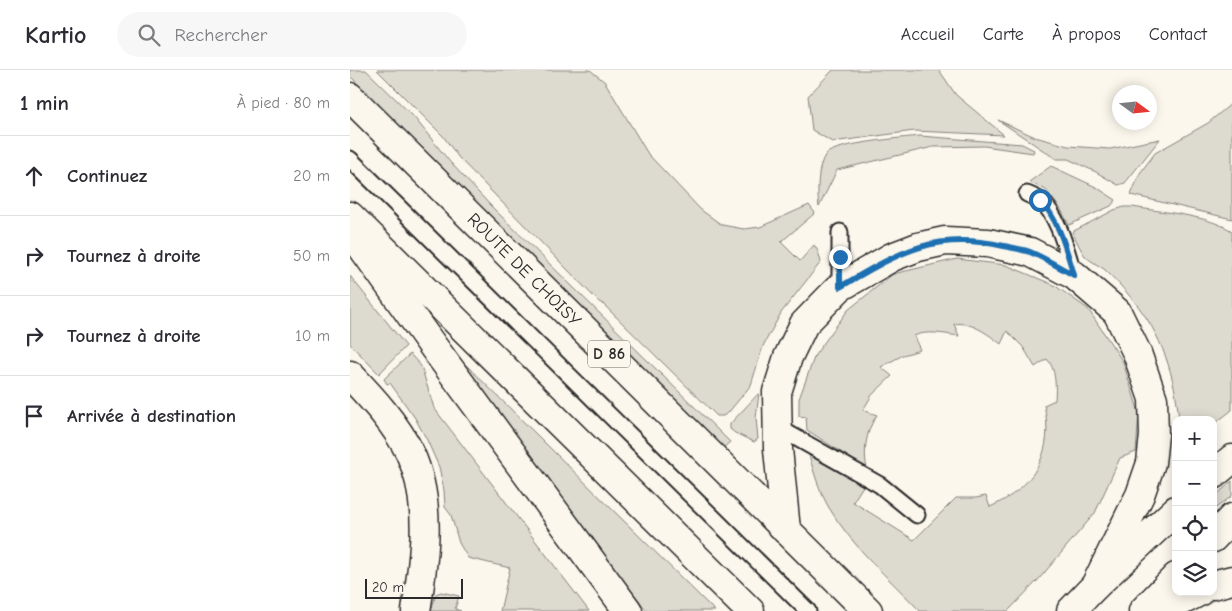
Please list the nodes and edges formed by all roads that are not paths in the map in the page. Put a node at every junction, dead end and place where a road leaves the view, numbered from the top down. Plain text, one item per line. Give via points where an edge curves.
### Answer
1 (350, 97) edge
2 (350, 159) edge
3 (1028, 194) dead end
4 (350, 216) edge
5 (350, 231) edge
6 (840, 232) dead end
7 (1074, 275) junction
8 (840, 287) junction
9 (350, 375) edge
10 (777, 427) junction
11 (1232, 459) edge
12 (1217, 472) edge
13 (1172, 514) edge
14 (917, 515) dead end
15 (1232, 518) edge
16 (786, 530) junction
17 (1217, 534) edge
18 (1232, 580) edge
19 (1172, 581) edge
20 (1217, 584) edge
21 (1095, 586) junction
22 (1191, 596) edge
23 (416, 611) edge
24 (628, 611) edge
25 (750, 611) edge
26 (808, 611) edge
27 (868, 611) edge
28 (1071, 611) edge
29 (1143, 611) edge
30 (1162, 611) edge

1 - 16 main road, ROUTE DE CHOISY / D 86
2 - 26 lane
3 - 7 lane via 1040,200 1054,219
4 - 25 main road
5 - 24 main road
6 - 8 lane
7 - 8 main road via 1030,252 988,242 945,241 892,257
7 - 21 main road via 1116,312 1138,353 1153,399 1151,463 1140,495
8 - 10 main road via 804,324 788,356 777,392
9 - 23 main road via 392,423 410,454 420,485 425,537
10 - 14 lane via 880,485
10 - 16 main road
11 - 12 main road
13 - 21 main road
15 - 17 main road
16 - 27 main road, ROUTE DE CHOISY / D 86
18 - 20 main road
19 - 29 main road
21 - 28 main road
22 - 30 main road

